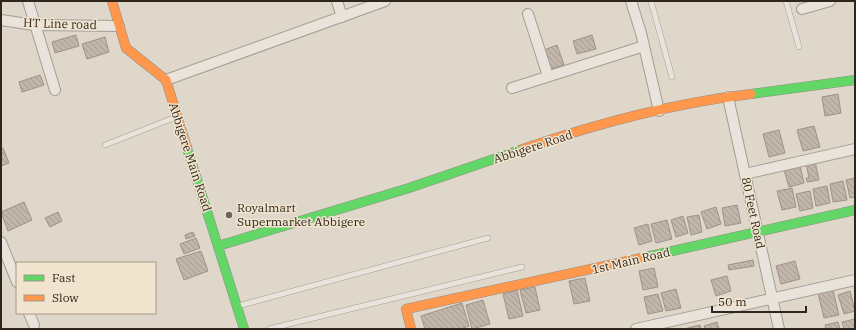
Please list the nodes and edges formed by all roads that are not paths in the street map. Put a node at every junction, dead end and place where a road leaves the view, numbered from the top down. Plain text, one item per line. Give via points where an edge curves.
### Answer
1 (28, 1) edge
2 (112, 1) edge
3 (337, 1) edge
4 (385, 1) edge
5 (631, 1) edge
6 (651, 1) edge
7 (786, 1) edge
8 (830, 1) edge
9 (802, 9) dead end
10 (528, 14) dead end
11 (342, 17) junction
12 (1, 20) edge
13 (34, 25) junction
14 (119, 26) junction
15 (644, 46) junction
16 (800, 47) dead end
17 (548, 76) junction
18 (672, 77) dead end
19 (166, 80) junction
20 (855, 80) edge
21 (512, 88) dead end
22 (55, 90) dead end
23 (728, 97) junction
24 (659, 111) junction
25 (177, 117) junction
26 (106, 145) dead end
27 (855, 148) edge
28 (745, 174) junction
29 (855, 210) edge
30 (757, 232) junction
31 (488, 238) dead end
32 (1, 242) edge
33 (218, 246) junction
34 (522, 267) dead end
35 (16, 280) edge
36 (855, 280) edge
37 (772, 299) junction
38 (237, 306) junction
39 (29, 314) edge
40 (34, 325) dead end
41 (244, 329) edge
42 (269, 329) edge
43 (411, 329) edge
44 (636, 329) edge
45 (779, 329) edge

1 - 13 street
2 - 14 street
3 - 11 street
4 - 11 street
5 - 15 street
6 - 18 lane
7 - 16 lane
8 - 9 street
10 - 17 street
11 - 19 street
12 - 13 street, HT Line road
13 - 14 street, HT Line road
13 - 22 street
14 - 19 street via 126,48
15 - 17 street
15 - 24 street
17 - 21 street
19 - 25 street, Abbigere Main Road
20 - 23 street, Abbigere Road
23 - 24 street, Abbigere Road
23 - 28 street, 80 Feet Road
24 - 33 street, Abbigere Road via 538,144 409,188
25 - 26 lane
25 - 33 street, Abbigere Main Road
27 - 28 street
28 - 30 street, 80 Feet Road
29 - 30 street, 1st Main Road
30 - 37 street, 80 Feet Road
30 - 43 street, 1st Main Road via 406,309
31 - 38 lane
32 - 35 street
33 - 38 street, Abbigere Main Road
34 - 42 lane
36 - 37 street
37 - 44 street
37 - 45 street, 80 Feet Road
38 - 41 street, Abbigere Main Road
39 - 40 street

